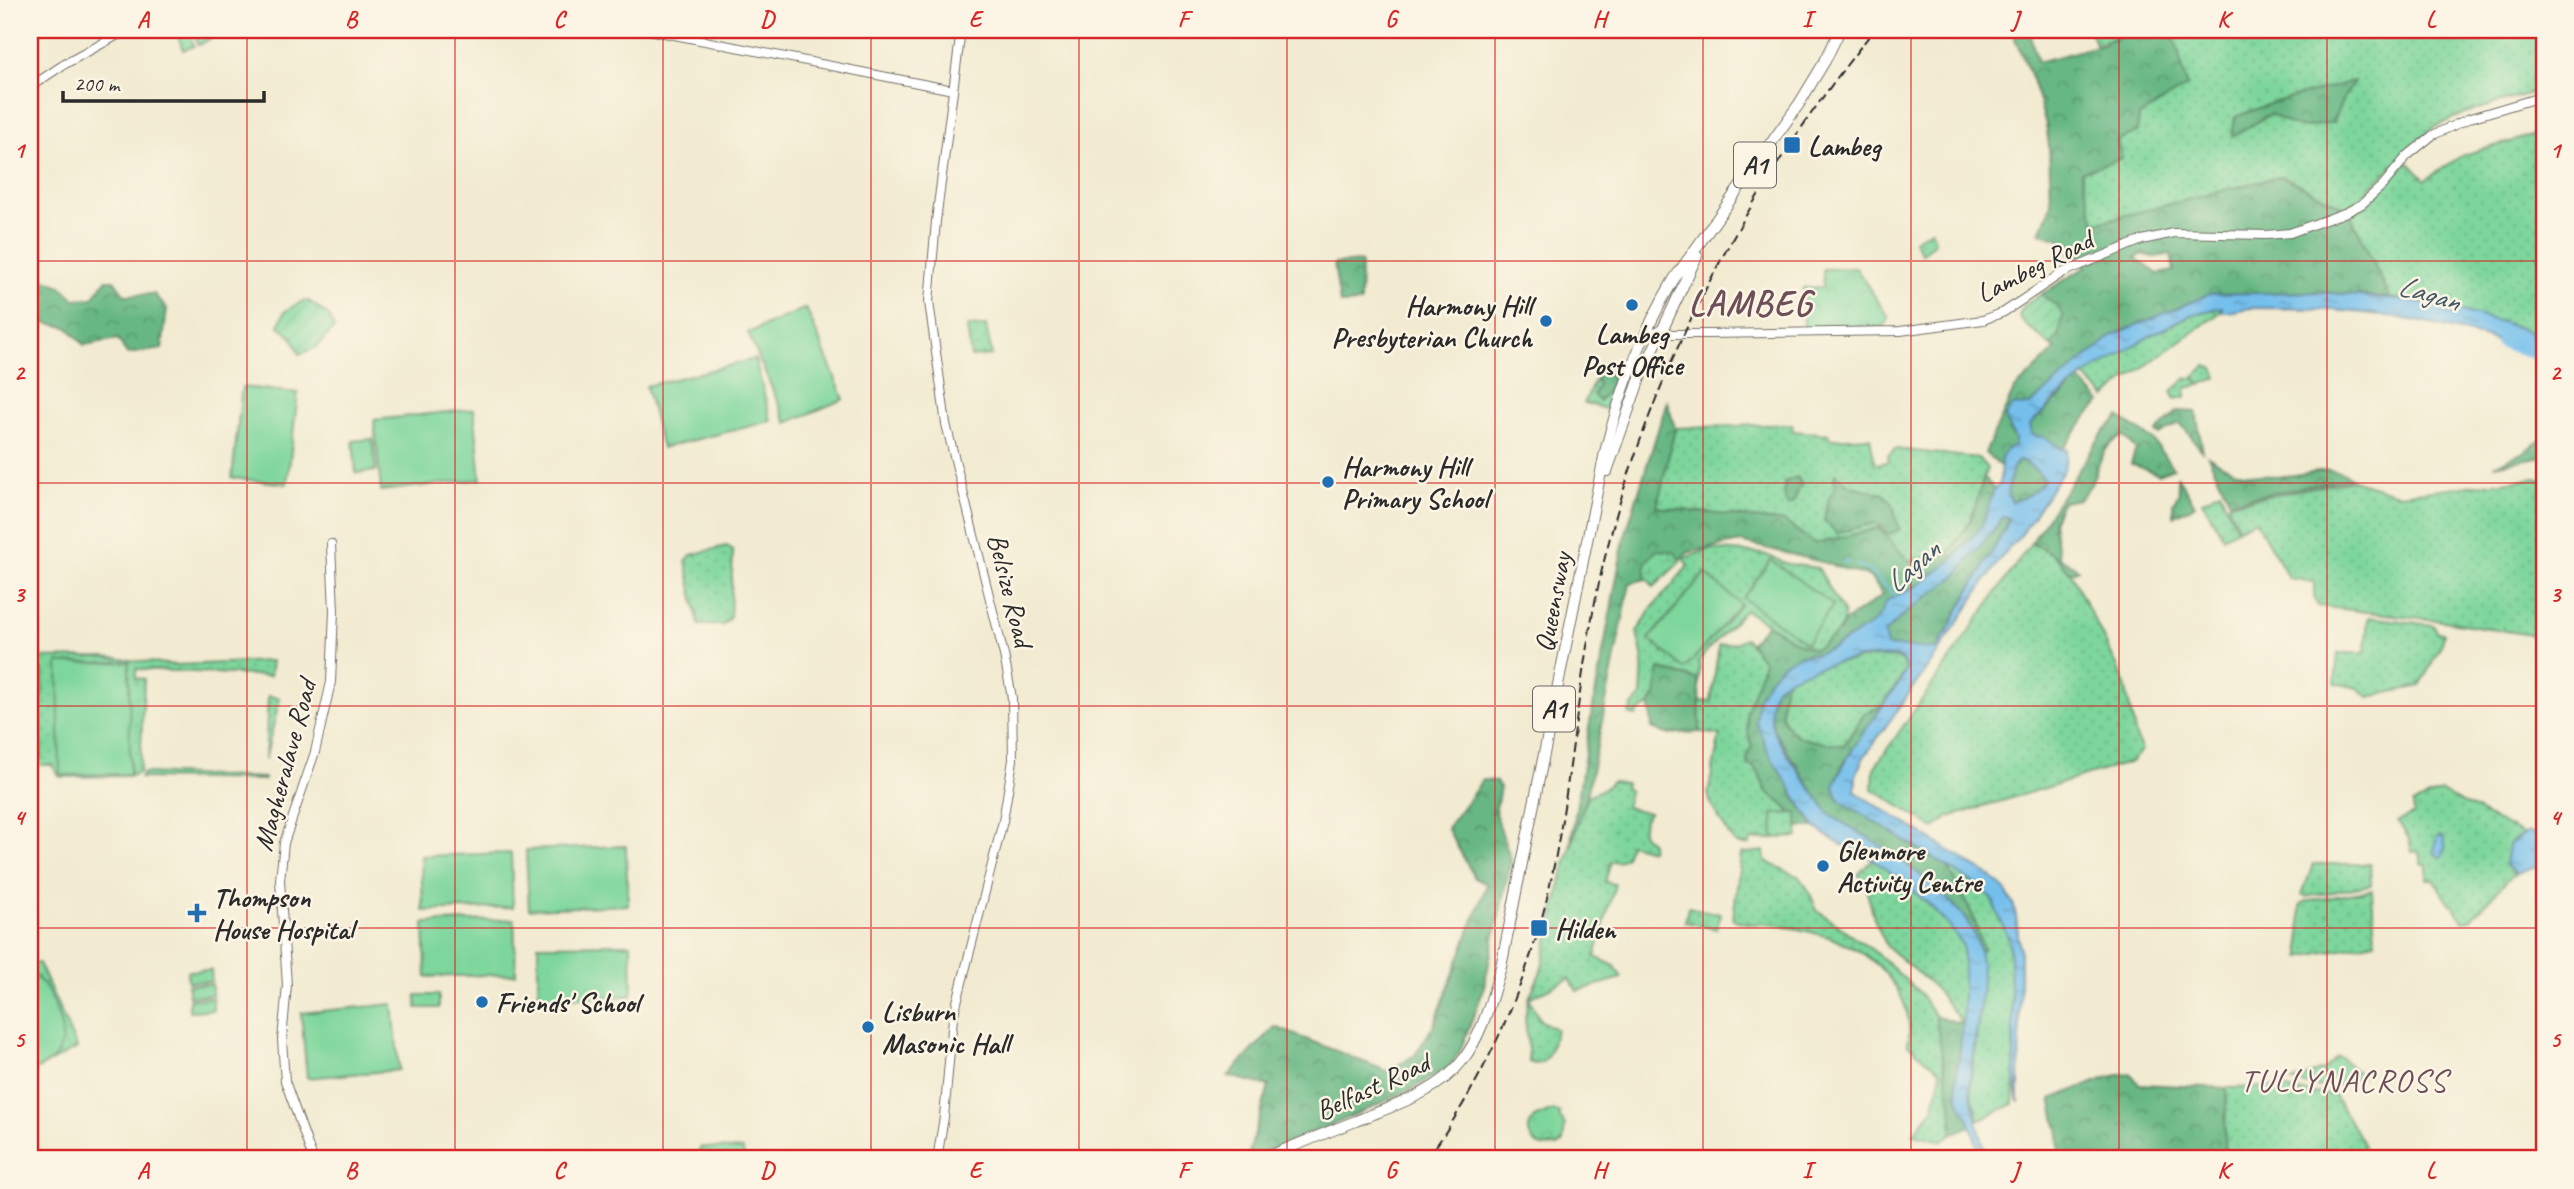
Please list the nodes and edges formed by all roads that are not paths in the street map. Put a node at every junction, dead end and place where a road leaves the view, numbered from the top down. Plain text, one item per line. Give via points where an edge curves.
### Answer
1 (127, 30) edge
2 (649, 30) edge
3 (961, 30) edge
4 (1840, 30) edge
5 (30, 88) edge
6 (953, 90) junction
7 (2544, 96) edge
8 (1704, 240) junction
9 (1653, 317) junction
10 (1660, 331) junction
11 (1644, 337) junction
12 (1594, 511) junction
13 (331, 544) dead end
14 (1513, 907) joint
15 (313, 1159) edge
16 (937, 1159) edge
17 (1262, 1159) edge

1 - 5 street
2 - 6 street
3 - 6 street, Belsize Road
4 - 8 highway, Queensway / A1 via 1812,84
6 - 16 street, Belsize Road via 930,310 946,424 1008,673 1014,738 1003,821 953,1018
7 - 10 street, Lambeg Road via 2470,118 2433,135 2362,204 2347,212 2291,233 2174,233 2142,240 2063,273 2004,313 1983,320 1887,332
8 - 9 highway, Queensway / A1
8 - 10 highway, Queensway / A1
9 - 10 street
9 - 11 highway, Queensway / A1
10 - 11 street
10 - 12 highway, Queensway / A1
11 - 12 highway, Queensway / A1 via 1619,401
12 - 14 highway, Queensway / A1
13 - 15 street, Magheralave Road via 331,682 319,737 283,849 280,880 287,985 282,1040 285,1081
14 - 17 highway, Belfast Road / A1 via 1489,1008 1472,1045 1453,1071 1403,1101

